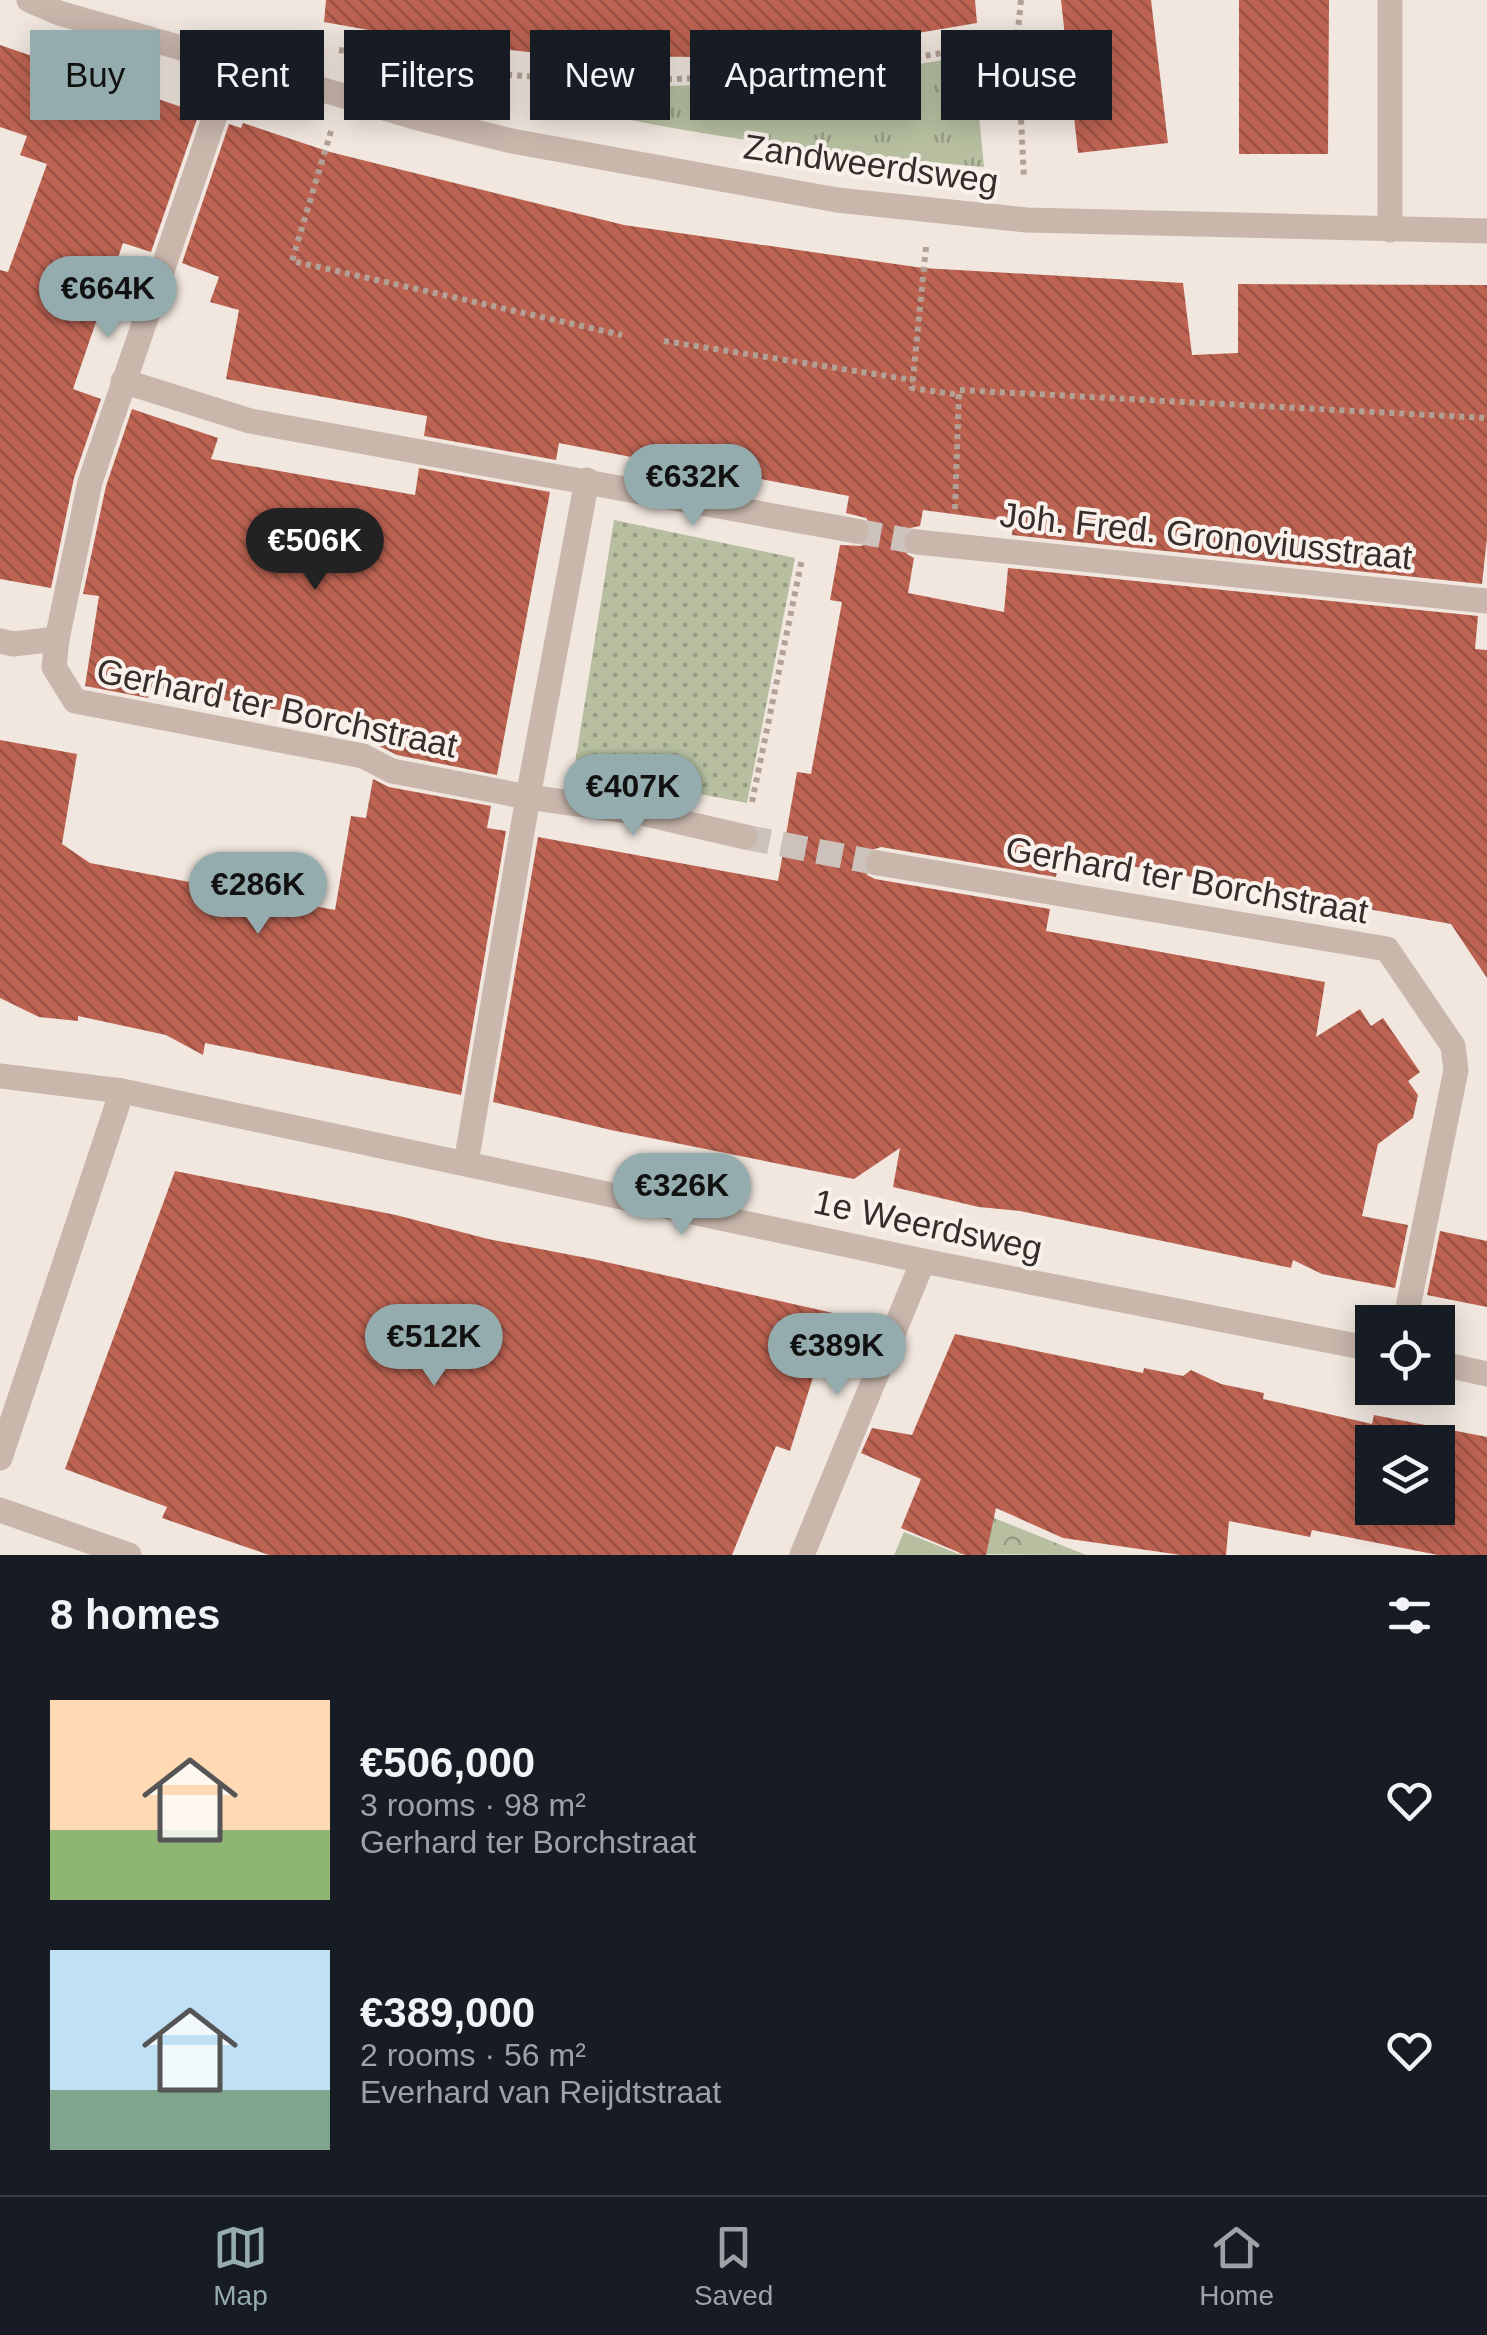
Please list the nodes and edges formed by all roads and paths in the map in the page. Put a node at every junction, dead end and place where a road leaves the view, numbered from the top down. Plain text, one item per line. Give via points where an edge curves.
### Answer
1 (29, 0) edge
2 (1020, 0) edge
3 (1390, 0) edge
4 (1017, 30) edge
5 (180, 48) edge
6 (337, 49) dead end
7 (344, 50) edge
8 (941, 54) edge
9 (510, 71) edge
10 (324, 91) edge
11 (342, 96) junction
12 (213, 120) edge
13 (1021, 120) edge
14 (1006, 178) dead end
15 (929, 210) junction
16 (1390, 230) junction
17 (1487, 230) edge
18 (622, 336) dead end
19 (664, 341) dead end
20 (913, 380) junction
21 (123, 382) junction
22 (959, 395) junction
23 (1487, 418) edge
24 (587, 480) junction
25 (810, 524) junction
26 (856, 531) tunnel mouth
27 (917, 542) tunnel mouth
28 (954, 545) junction
29 (1487, 600) edge
30 (57, 639) junction
31 (0, 642) edge
32 (528, 796) junction
33 (745, 836) joint
34 (878, 863) tunnel mouth
35 (0, 1076) edge
36 (122, 1091) junction
37 (466, 1164) junction
38 (922, 1261) junction
39 (1408, 1305) edge
40 (1355, 1347) edge
41 (1455, 1367) edge
42 (1487, 1374) edge
43 (0, 1458) edge
44 (0, 1510) edge
45 (129, 1555) edge
46 (802, 1555) edge

1 - 5 street, Zandweerdsweg
2 - 4 path
3 - 16 street
6 - 7 path, Zandweerdsweg
8 - 9 path, Zandweerdsweg via 664,80
10 - 11 street, Zandweerdsweg
11 - 15 street, Zandweerdsweg via 570,152
11 - 18 path via 292,261
12 - 21 street
13 - 14 path, Zandweerdsweg via 1024,179
15 - 16 street, Zandweerdsweg via 1026,220
15 - 20 path
16 - 17 street, Zandweerdsweg
19 - 20 path
20 - 22 path via 912,388
21 - 24 street via 250,421
21 - 30 street via 90,482
22 - 23 path
22 - 28 path
24 - 25 street
24 - 32 street
25 - 26 street
25 - 33 path
27 - 28 street, Joh. Fred. Gronoviusstraat
28 - 29 street, Joh. Fred. Gronoviusstraat
30 - 31 street, Gerhard ter Borchstraat
30 - 32 street, Gerhard ter Borchstraat via 54,667 75,701 362,756 392,771
32 - 33 street, Gerhard ter Borchstraat
32 - 37 street
34 - 39 street, Gerhard ter Borchstraat via 1387,949 1453,1046 1456,1070
35 - 36 street, 1e Weerdsweg
36 - 37 street, 1e Weerdsweg
36 - 43 street
37 - 38 street, 1e Weerdsweg
38 - 40 street, 1e Weerdsweg
38 - 46 street
41 - 42 street
44 - 45 street

